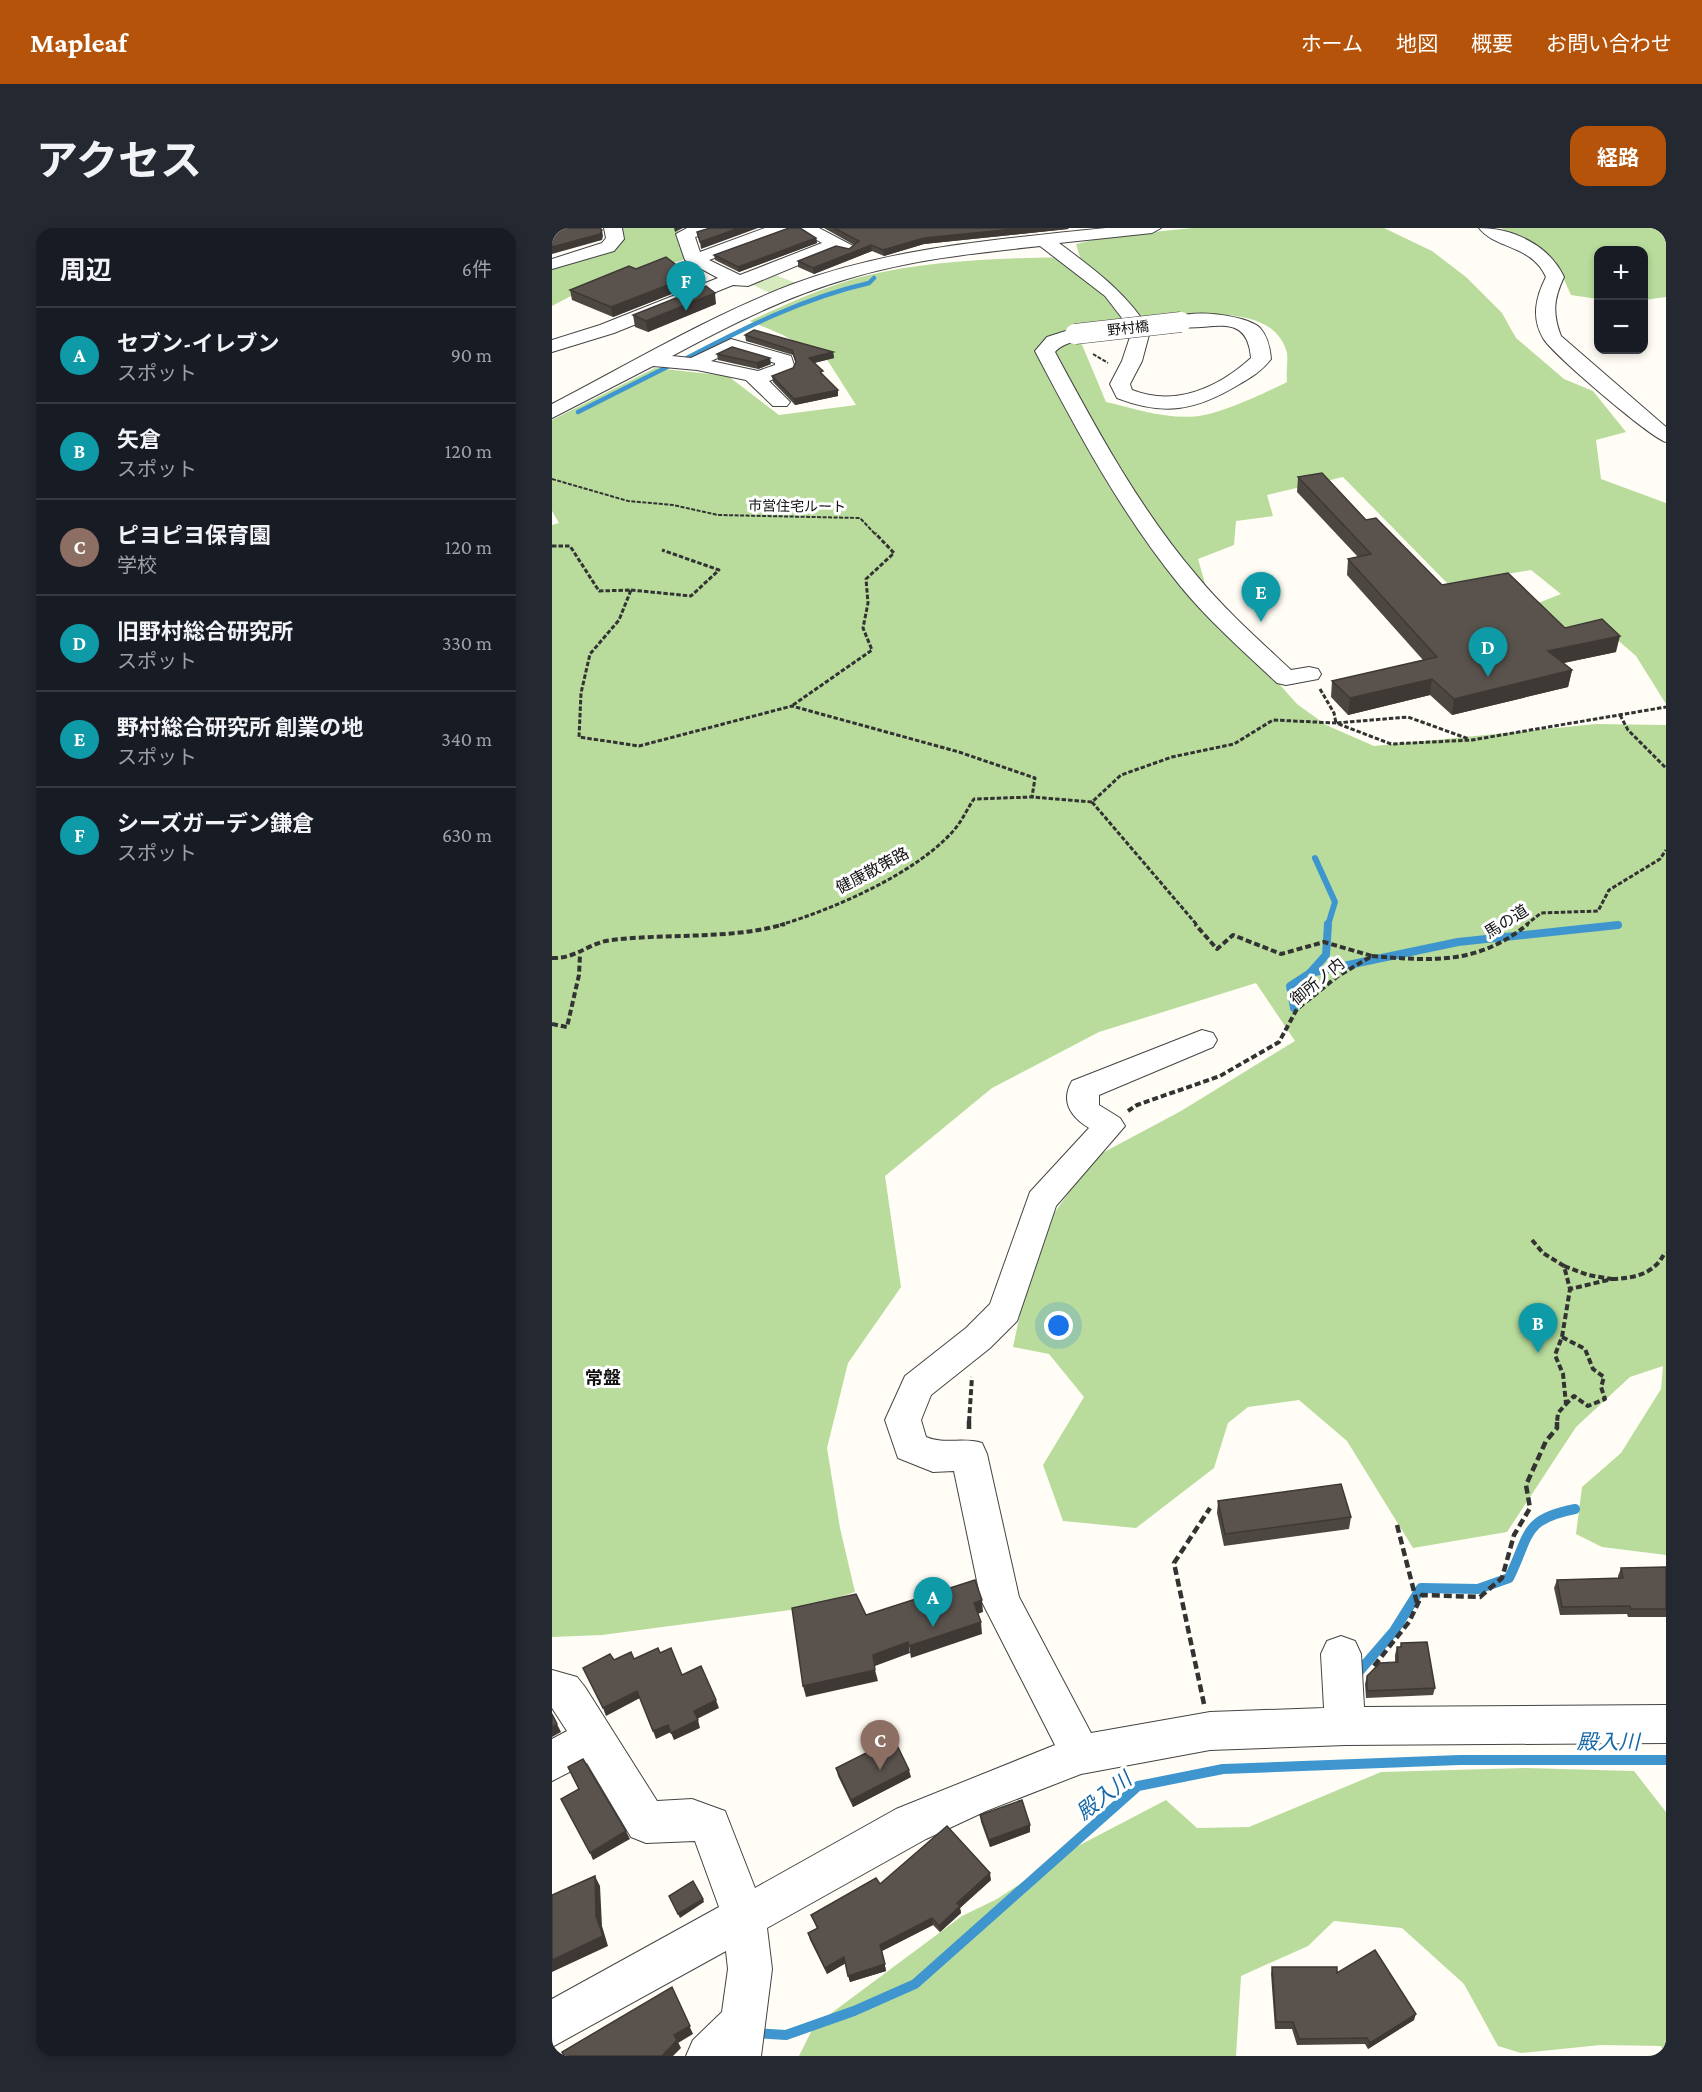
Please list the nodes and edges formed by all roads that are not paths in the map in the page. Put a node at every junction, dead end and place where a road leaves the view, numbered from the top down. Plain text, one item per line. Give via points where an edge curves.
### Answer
1 (613, 228) edge
2 (707, 228) edge
3 (781, 228) edge
4 (805, 228) edge
5 (1152, 228) edge
6 (1488, 228) edge
7 (1052, 236) edge
8 (837, 243) junction
9 (694, 260) junction
10 (552, 264) edge
11 (884, 264) junction
12 (736, 280) junction
13 (776, 298) junction
14 (552, 346) edge
15 (652, 360) junction
16 (697, 364) junction
17 (756, 379) junction
18 (780, 402) dead end
19 (1666, 410) edge
20 (552, 412) edge
21 (1647, 423) junction
22 (1666, 436) edge
23 (1309, 674) road end
24 (1202, 1040) dead end
25 (1354, 1664) road end
26 (552, 1689) edge
27 (1666, 1724) edge
28 (1345, 1726) junction
29 (594, 1738) junction
30 (1081, 1754) junction
31 (552, 1761) edge
32 (744, 1917) junction
33 (552, 2024) edge
34 (740, 2040) edge
35 (709, 2056) edge

1 - 10 street via 615,238 608,247
2 - 9 street via 685,234
3 - 9 street
4 - 8 street
5 - 7 street
6 - 21 street via 1537,254 1553,270 1555,278 1544,311 1552,338
7 - 11 street
7 - 23 street, 野村橋, bridge via 1135,317 1141,331 1120,384 1124,394 1152,404 1171,405 1202,398 1262,359 1262,343 1255,330 1239,322 1181,322 1075,334 1054,341 1045,351 1059,382 1136,510 1179,569 1286,678
8 - 11 street
8 - 12 street
9 - 12 street
11 - 13 street
12 - 13 street
12 - 14 street
13 - 15 street
15 - 16 street
15 - 20 street
16 - 17 street via 730,369
16 - 17 street via 731,345 784,360 785,368
17 - 18 street
19 - 21 street
21 - 22 street
24 - 30 street via 1083,1089 1084,1110 1108,1126 1041,1201 1005,1311 978,1338 917,1386 903,1420 911,1447 933,1457 969,1454 999,1600
25 - 28 street
26 - 29 street via 563,1690
27 - 28 street
28 - 30 street via 1210,1731
29 - 31 street
29 - 32 street via 646,1822 692,1820 710,1826
30 - 32 street via 911,1824
32 - 33 street
32 - 34 street via 750,1969
34 - 35 street

